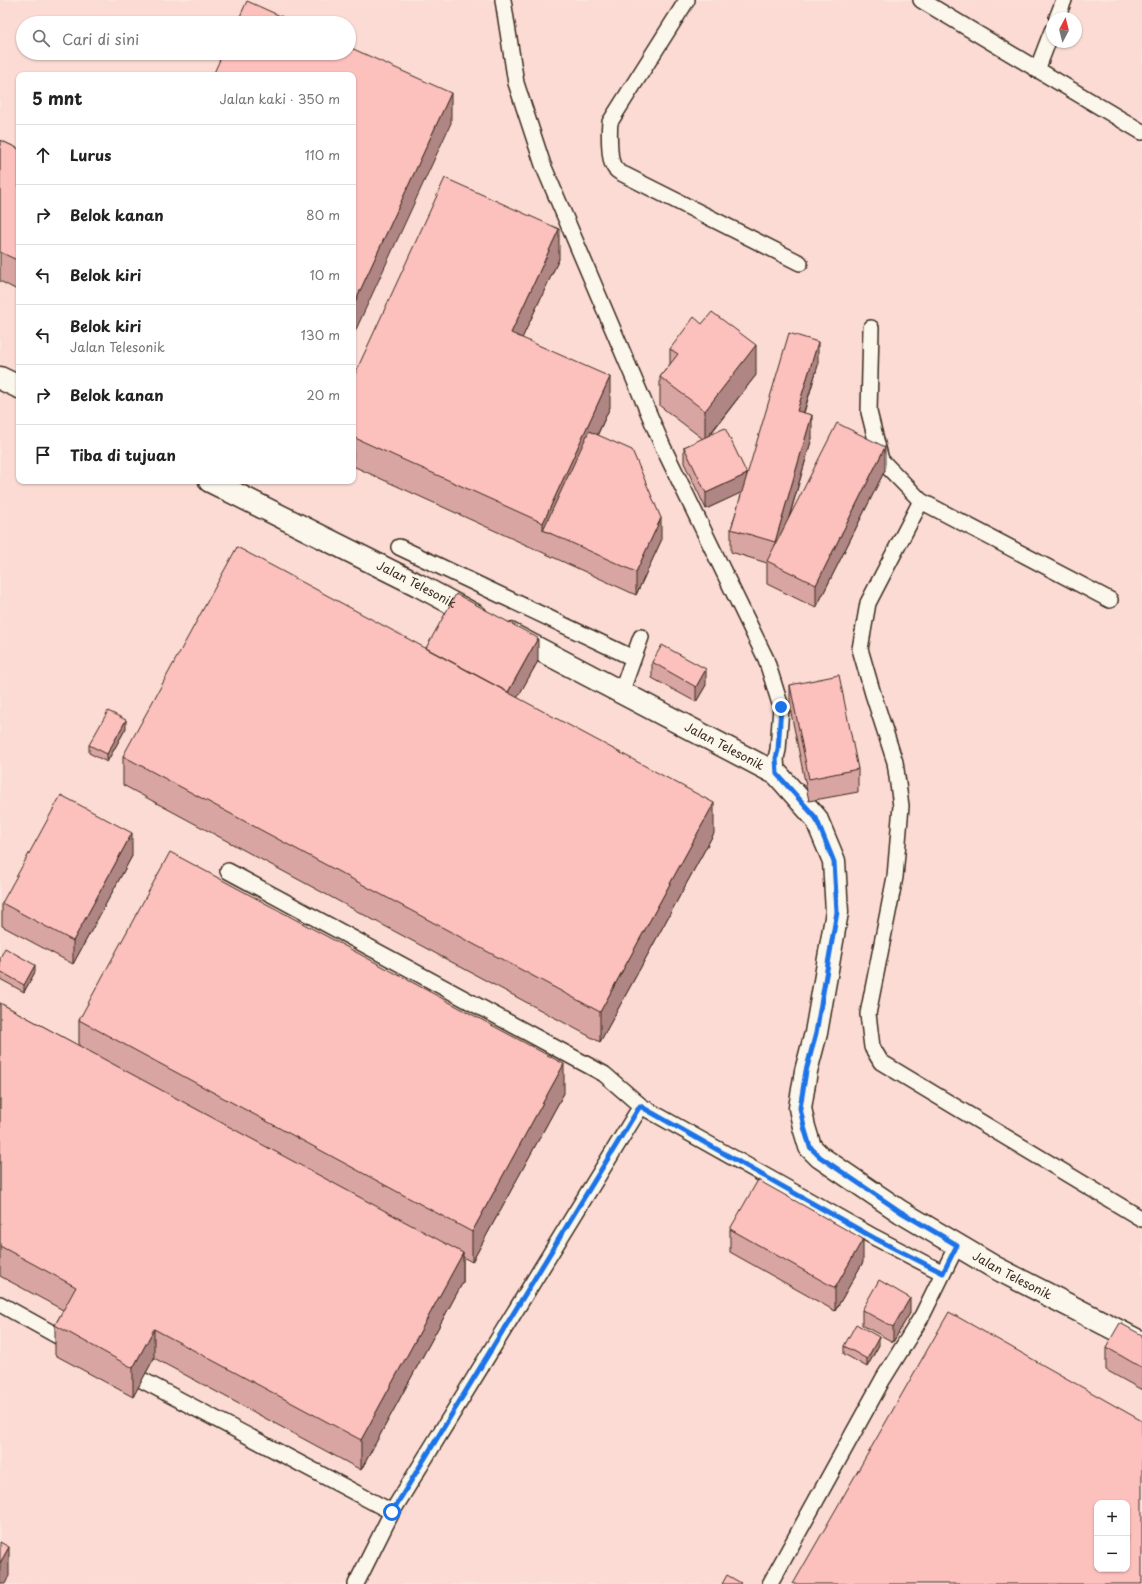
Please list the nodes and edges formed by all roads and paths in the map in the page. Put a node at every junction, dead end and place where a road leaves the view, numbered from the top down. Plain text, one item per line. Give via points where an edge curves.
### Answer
1 (503, 0) edge
2 (687, 0) edge
3 (921, 0) edge
4 (1064, 0) edge
5 (1059, 12) edge
6 (1046, 47) edge
7 (1037, 70) junction
8 (1142, 132) edge
9 (800, 263) dead end
10 (871, 328) dead end
11 (0, 378) edge
12 (16, 386) edge
13 (216, 484) edge
14 (921, 501) junction
15 (399, 546) dead end
16 (1110, 600) dead end
17 (641, 637) dead end
18 (633, 658) junction
19 (621, 693) junction
20 (777, 774) junction
21 (228, 871) dead end
22 (640, 1106) junction
23 (1142, 1219) edge
24 (957, 1245) junction
25 (943, 1273) junction
26 (0, 1304) edge
27 (64, 1339) edge
28 (1142, 1343) edge
29 (142, 1380) edge
30 (392, 1512) junction
31 (356, 1584) edge
32 (770, 1584) edge

1 - 20 lane via 516,83 543,165 663,447 766,659 781,707
2 - 9 lane via 610,122 612,164 617,171
3 - 7 lane
4 - 5 lane
6 - 7 lane
7 - 8 lane
10 - 14 lane via 869,412 881,460
11 - 12 street
13 - 19 street, Jalan Telesonik via 418,585
14 - 16 lane
14 - 23 lane via 868,603 860,649 896,762 901,806 895,877 868,1014 872,1047 882,1062
15 - 18 lane
17 - 18 lane
18 - 19 lane
19 - 20 street, Jalan Telesonik
20 - 24 street, Jalan Telesonik via 816,818 834,862 837,912 800,1108 810,1147 820,1157 901,1212
21 - 22 lane via 604,1074
22 - 25 lane via 874,1238
22 - 30 lane
24 - 25 lane
24 - 28 street, Jalan Telesonik via 994,1267
25 - 32 lane via 922,1316 883,1379
26 - 27 lane
29 - 30 lane
30 - 31 lane

